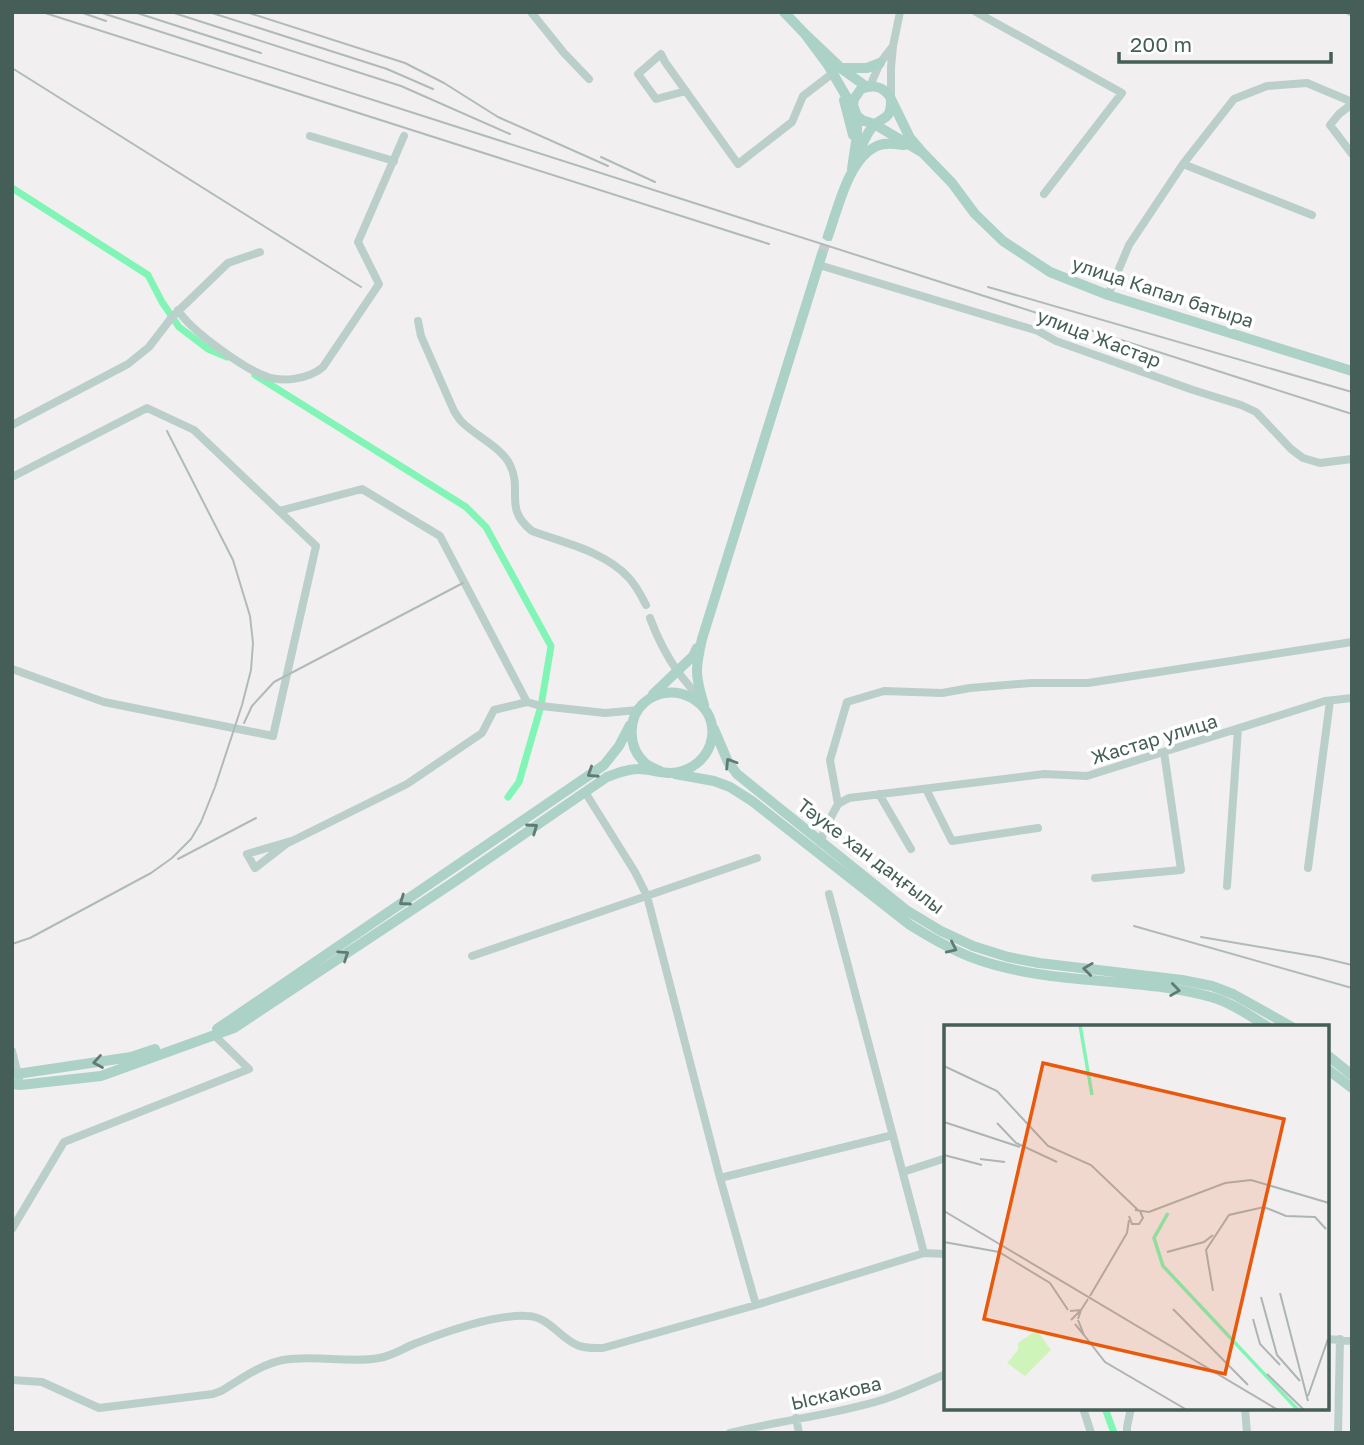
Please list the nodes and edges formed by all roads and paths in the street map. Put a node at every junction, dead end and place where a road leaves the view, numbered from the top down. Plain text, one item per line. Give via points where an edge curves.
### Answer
1 (531, 12) edge
2 (784, 12) edge
3 (900, 12) edge
4 (976, 12) edge
5 (893, 46) junction
6 (880, 63) junction
7 (837, 71) junction
8 (589, 79) dead end
9 (869, 86) junction
10 (841, 87) junction
11 (686, 91) junction
12 (891, 101) junction
13 (1352, 103) edge
14 (856, 113) junction
15 (874, 124) junction
16 (310, 136) dead end
17 (404, 136) dead end
18 (855, 145) junction
19 (908, 145) junction
20 (923, 153) junction
21 (1352, 154) edge
22 (394, 161) junction
23 (1183, 164) junction
24 (852, 169) junction
25 (1044, 194) dead end
26 (1312, 215) dead end
27 (828, 236) tunnel mouth
28 (260, 252) dead end
29 (821, 260) joint
30 (1108, 295) junction
31 (178, 310) junction
32 (418, 321) dead end
33 (1352, 371) edge
34 (12, 425) edge
35 (1352, 459) edge
36 (12, 477) edge
37 (279, 510) junction
38 (646, 605) dead end
39 (650, 618) dead end
40 (702, 639) junction
41 (1352, 642) edge
42 (12, 669) edge
43 (677, 671) junction
44 (1352, 698) edge
45 (646, 701) junction
46 (1330, 701) junction
47 (527, 702) junction
48 (706, 712) junction
49 (635, 715) junction
50 (1238, 729) junction
51 (1164, 752) junction
52 (665, 772) junction
53 (926, 789) junction
54 (585, 792) junction
55 (759, 792) junction
56 (879, 794) junction
57 (752, 801) junction
58 (838, 804) junction
59 (1038, 828) dead end
60 (291, 841) junction
61 (821, 843) junction
62 (911, 849) dead end
63 (757, 858) dead end
64 (1308, 868) dead end
65 (1095, 878) dead end
66 (1227, 886) dead end
67 (829, 894) dead end
68 (647, 895) junction
69 (472, 956) dead end
70 (1265, 1025) edge
71 (1288, 1025) edge
72 (214, 1035) junction
73 (12, 1051) edge
74 (1329, 1057) edge
75 (1330, 1074) edge
76 (1352, 1075) edge
77 (15, 1079) edge
78 (1352, 1088) edge
79 (893, 1135) junction
80 (944, 1159) edge
81 (903, 1172) junction
82 (720, 1178) junction
83 (12, 1229) edge
84 (924, 1253) junction
85 (944, 1254) edge
86 (756, 1305) junction
87 (1329, 1339) edge
88 (1340, 1339) junction
89 (1352, 1340) edge
90 (944, 1375) edge
91 (12, 1380) edge
92 (1084, 1410) edge
93 (1131, 1410) edge
94 (1245, 1410) edge
95 (796, 1418) junction
96 (730, 1433) edge
97 (799, 1433) edge
98 (1091, 1433) edge
99 (1127, 1433) edge
100 (1247, 1433) edge
101 (1338, 1433) edge

1 - 8 street
2 - 7 main road
3 - 5 street
4 - 25 street via 1122,93
5 - 6 street
5 - 12 street
6 - 7 main road
6 - 9 street
7 - 9 main road
7 - 10 main road
7 - 11 street via 803,96 792,122 738,164
9 - 12 main road via 885,90
9 - 14 main road via 857,93
10 - 14 main road
10 - 18 main road
11 - 11 street via 661,54 638,74 656,99
12 - 15 main road via 889,114
12 - 20 main road, улица Капал батыра
13 - 21 street via 1330,125
13 - 23 street via 1307,83 1267,86 1234,99
14 - 15 main road
14 - 18 main road
15 - 19 main road, улица Капал батыра
15 - 24 main road
16 - 22 street
17 - 22 street
18 - 24 main road
19 - 20 main road, улица Капал батыра
19 - 24 main road via 877,145
20 - 30 main road, улица Капал батыра via 1003,241 1049,272
22 - 31 street via 358,242 379,284 317,372 266,377 222,351
23 - 26 street
23 - 30 street via 1129,245
24 - 27 main road
28 - 31 street via 228,263
29 - 35 street, улица Жастар via 1038,331 1241,405 1256,412 1303,458 1320,463
29 - 40 main road
30 - 33 main road, улица Капал батыра
31 - 34 street via 149,347 128,364
32 - 38 street via 454,411 510,463 516,513 524,524 620,568
36 - 37 street via 146,408 194,430
37 - 42 street via 316,546 273,736 104,702
37 - 47 street via 362,489 440,536
39 - 43 street
40 - 43 main road
40 - 48 main road, Тәуке хан даңғылы via 696,680
41 - 58 street via 1088,683 1031,683 942,693 884,691 847,702 830,760
43 - 45 main road
43 - 48 street
44 - 46 street, Жастар улица
45 - 48 main road via 658,694 685,694
45 - 49 main road
46 - 50 street, Жастар улица
46 - 64 street
47 - 49 street
47 - 60 street via 494,710 482,733 407,784
48 - 52 main road via 712,736 708,751 685,771
55 -> 48 main road, Тәуке хан даңғылы via 728,762
49 - 52 main road via 631,736 636,751 646,764
49 -> 77 main road via 604,765 220,1027 131,1057
50 - 51 street, Жастар улица
50 - 66 street
51 - 53 street, Жастар улица via 1087,776 1044,774
51 - 65 street via 1181,870
52 - 54 main road via 621,772
52 - 57 main road, Тәуке хан даңғылы via 714,781
53 - 56 street, Жастар улица
53 - 59 street via 952,841
54 - 68 street
72 -> 54 main road via 234,1028
55 - 57 main road
55 - 61 main road, Тәуке хан даңғылы
56 - 58 street, Жастар улица
56 - 62 street
57 -> 70 main road, Тәуке хан даңғылы via 909,925 976,959 1042,975 1212,998
58 - 61 street
60 - 60 street via 255,867 247,854 258,851
71 -> 61 main road, Тәуке хан даңғылы via 1212,986 1039,963 973,946 906,909
63 - 68 street
67 - 79 street
68 - 69 street
68 - 82 street
72 - 77 main road via 102,1076
72 - 83 street via 249,1069 64,1142
73 - 77 street
74 - 76 main road
75 - 78 main road
79 - 81 street
79 - 82 street
80 - 81 street
81 - 84 street
82 - 86 street
84 - 85 street
84 - 86 street
86 - 91 street via 589,1349 575,1345 531,1315 479,1321 380,1359 282,1360 213,1394 121,1406 99,1408 42,1382
87 - 88 street
88 - 89 street
88 - 101 street
90 - 95 street, Ыскакова via 886,1399
92 - 98 street
93 - 99 street
94 - 100 street
95 - 96 street, Ыскакова
95 - 97 street

